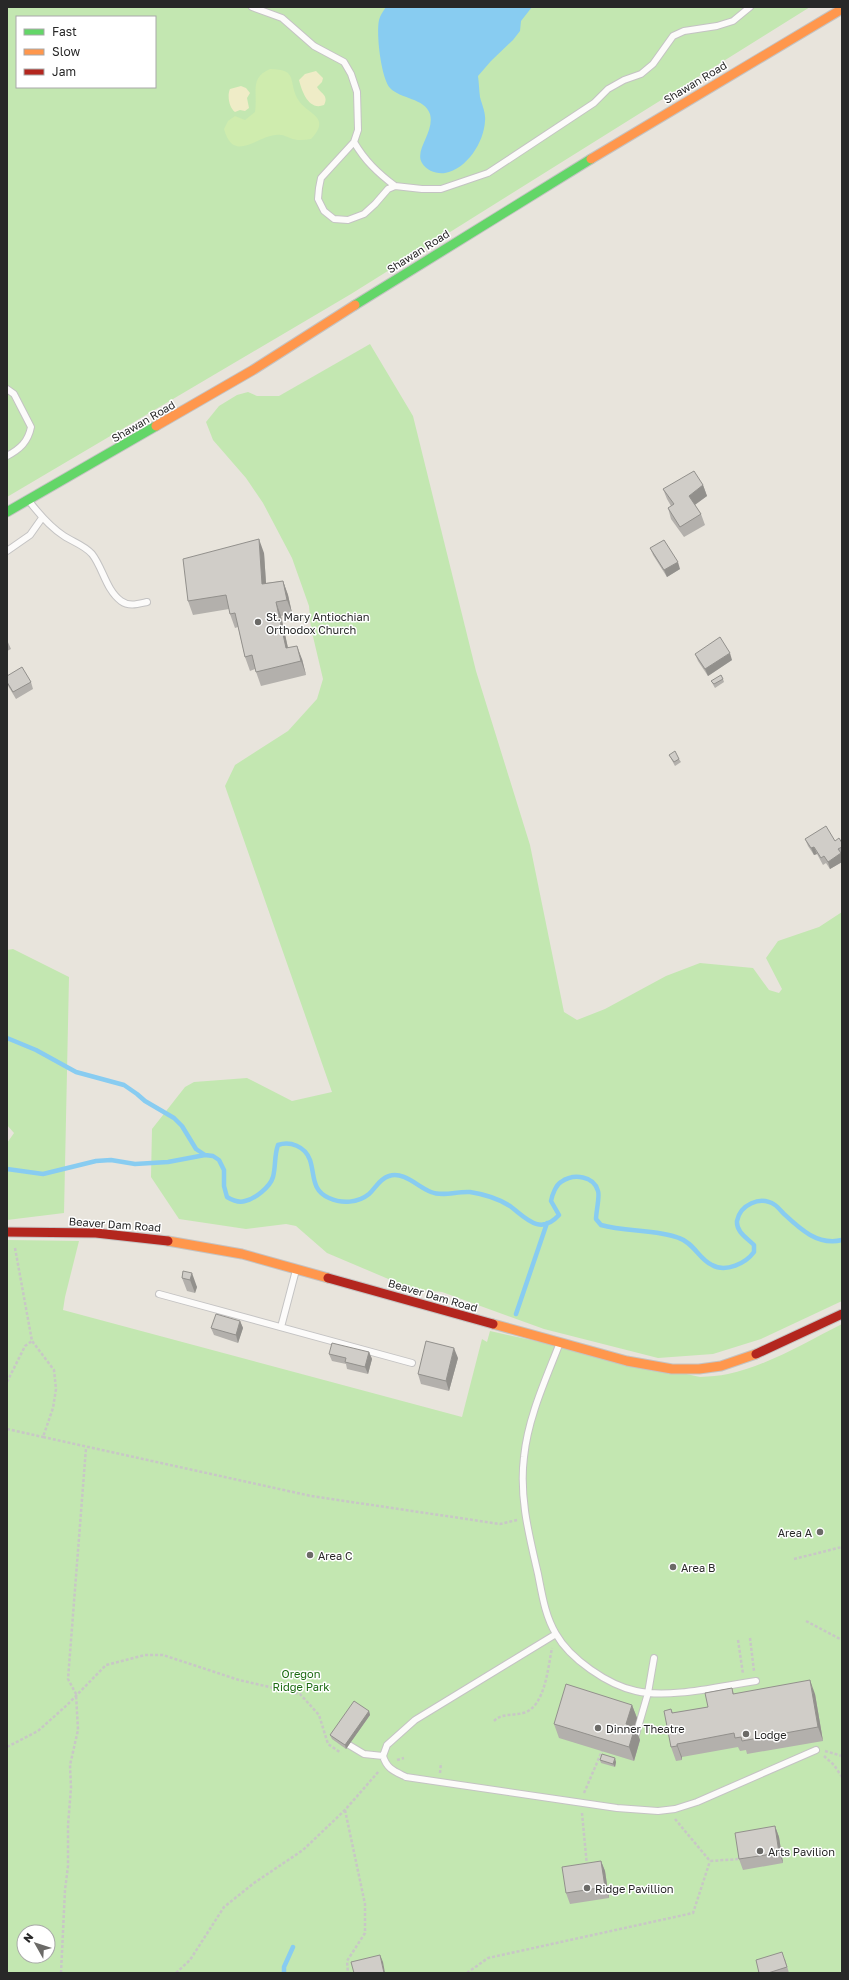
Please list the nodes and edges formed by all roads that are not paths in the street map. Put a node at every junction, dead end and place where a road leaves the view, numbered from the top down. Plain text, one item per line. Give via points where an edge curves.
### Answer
1 (252, 7) edge
2 (750, 7) edge
3 (842, 9) edge
4 (354, 142) junction
5 (395, 186) junction
6 (7, 389) edge
7 (7, 456) edge
8 (28, 500) junction
9 (7, 512) edge
10 (42, 518) junction
11 (7, 551) edge
12 (147, 602) dead end
13 (10, 1232) edge
14 (296, 1268) junction
15 (159, 1294) dead end
16 (842, 1314) edge
17 (280, 1327) junction
18 (560, 1343) junction
19 (412, 1363) dead end
20 (556, 1634) junction
21 (654, 1658) dead end
22 (756, 1681) road end
23 (648, 1693) junction
24 (635, 1739) edge
25 (349, 1745) edge
26 (816, 1750) road end
27 (382, 1756) junction

1 - 4 lane via 282,18 314,46 344,62 357,92 358,130
2 - 5 lane via 733,21 717,26 684,30 673,36 653,64 640,74 608,89 594,103 488,174 441,189
3 - 8 main road, Shawan Road via 536,191 253,370
4 - 5 lane via 375,170
4 - 5 lane via 321,178 318,198 324,212 334,219 348,220 364,214 388,189
6 - 7 lane via 14,394 31,427 29,437 20,449
8 - 9 main road, Shawan Road
8 - 10 lane
10 - 11 lane via 30,535
10 - 12 lane via 92,554 113,592 121,601 132,606
13 - 14 main road, Beaver Dam Road via 93,1232 145,1236 195,1244
14 - 17 lane
14 - 18 main road, Beaver Dam Road
15 - 17 lane
16 - 18 main road, Beaver Dam Road via 751,1357 700,1368 678,1370 656,1367
17 - 19 lane
18 - 20 lane via 540,1393 525,1448 522,1484 525,1517 546,1612
20 - 23 lane via 564,1646 590,1670 624,1687
20 - 27 lane via 415,1720 387,1745
21 - 23 lane
22 - 23 lane via 672,1693
23 - 24 lane
25 - 27 lane via 364,1754
26 - 27 lane via 698,1802 658,1811 617,1808 406,1777 391,1770

